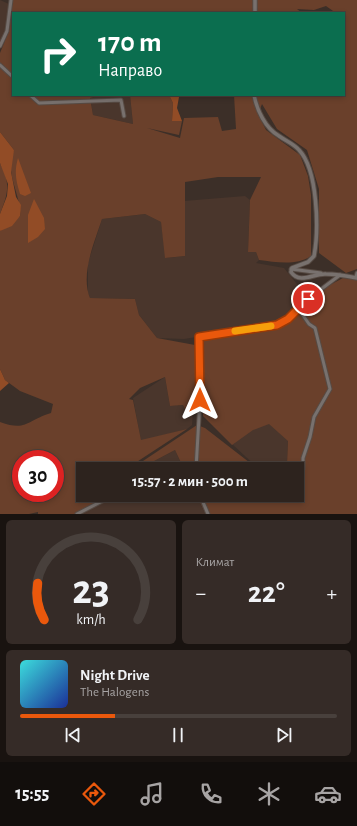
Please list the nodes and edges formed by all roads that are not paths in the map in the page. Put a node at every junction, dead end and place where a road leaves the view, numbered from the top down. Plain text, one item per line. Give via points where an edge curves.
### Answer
1 (11, 0) edge
2 (255, 0) edge
3 (255, 12) edge
4 (0, 46) edge
5 (0, 65) edge
6 (12, 75) edge
7 (31, 96) edge
8 (254, 96) edge
9 (124, 116) dead end
10 (291, 269) junction
11 (357, 272) edge
12 (323, 274) junction
13 (340, 275) junction
14 (356, 278) edge
15 (298, 308) junction
16 (196, 462) edge
17 (303, 462) edge
18 (100, 502) edge
19 (203, 502) edge
20 (77, 514) edge
21 (208, 514) edge

1 - 4 street via 7,30
2 - 3 street
5 - 6 street
7 - 9 street via 40,103 121,100
8 - 10 street via 266,125 302,153 313,183 316,221 314,256 308,262
10 - 12 street
10 - 12 street via 293,275 303,279
11 - 14 street
12 - 13 street
13 - 14 street
13 - 15 street
15 - 16 street via 288,319 277,325 199,337 200,400
15 - 17 street via 315,328 330,390 314,417
18 - 20 street
19 - 21 street

